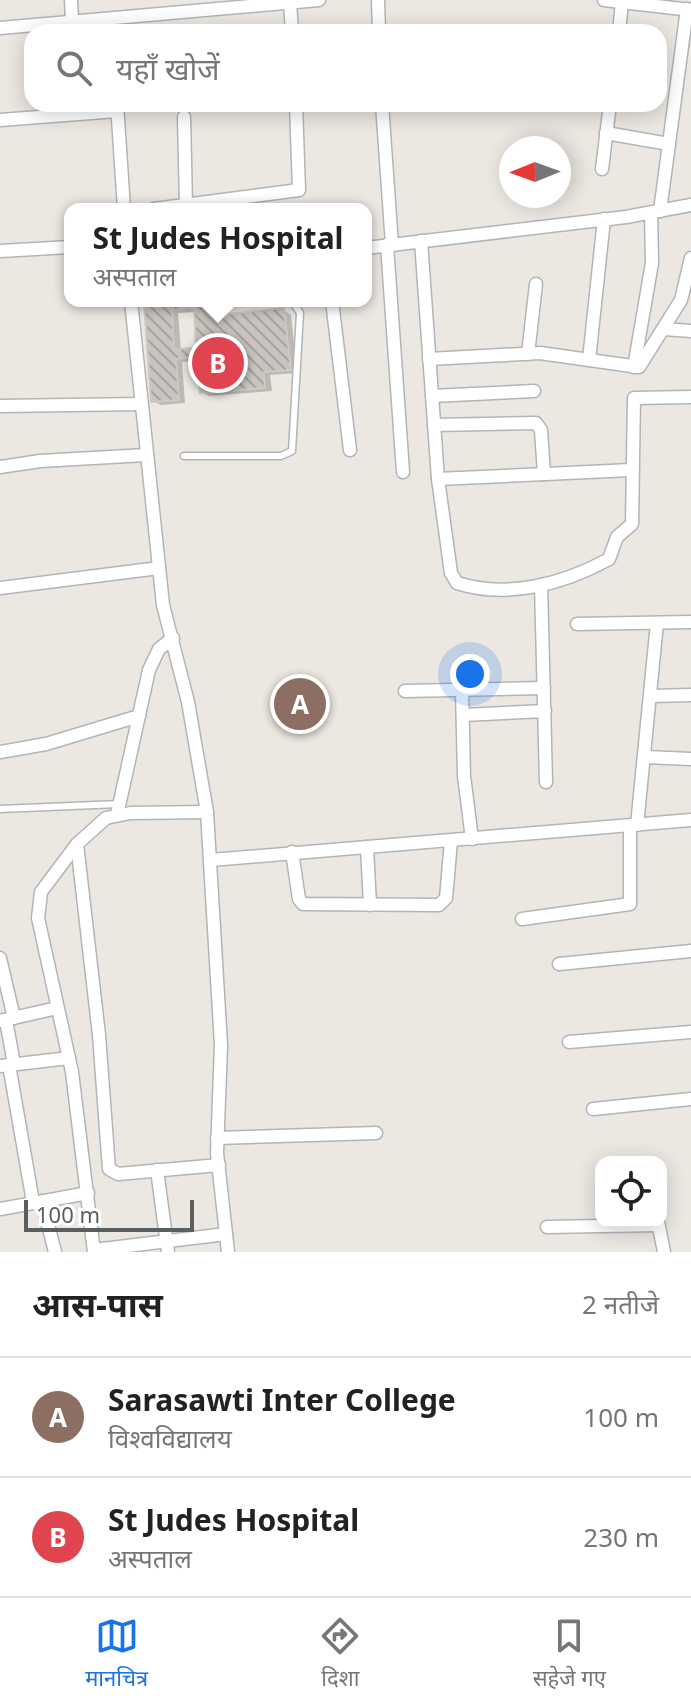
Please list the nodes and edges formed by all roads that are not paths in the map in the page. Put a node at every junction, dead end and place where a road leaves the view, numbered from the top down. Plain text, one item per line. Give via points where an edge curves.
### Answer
1 (71, 0) edge
2 (319, 0) edge
3 (378, 0) edge
4 (604, 0) edge
5 (616, 1) edge
6 (290, 2) junction
7 (689, 10) edge
8 (111, 18) junction
9 (72, 21) junction
10 (41, 24) edge
11 (111, 24) edge
12 (291, 24) edge
13 (379, 24) edge
14 (618, 24) edge
15 (24, 26) edge
16 (0, 28) edge
17 (72, 112) edge
18 (117, 112) edge
19 (296, 112) edge
20 (382, 112) edge
21 (609, 112) edge
22 (184, 117) dead end
23 (0, 120) edge
24 (606, 133) junction
25 (669, 144) junction
26 (602, 169) dead end
27 (124, 203) edge
28 (186, 203) edge
29 (201, 203) edge
30 (691, 205) edge
31 (656, 212) junction
32 (604, 219) junction
33 (421, 241) junction
34 (390, 245) junction
35 (64, 247) edge
36 (372, 247) edge
37 (0, 251) edge
38 (691, 258) edge
39 (536, 284) dead end
40 (132, 307) edge
41 (296, 307) edge
42 (333, 307) edge
43 (664, 329) junction
44 (691, 331) edge
45 (528, 354) junction
46 (429, 359) junction
47 (589, 360) junction
48 (634, 367) junction
49 (534, 391) dead end
50 (432, 396) junction
51 (691, 397) edge
52 (141, 404) junction
53 (0, 406) edge
54 (434, 425) junction
55 (350, 450) dead end
56 (146, 455) junction
57 (184, 456) dead end
58 (0, 467) edge
59 (631, 470) junction
60 (403, 472) dead end
61 (544, 474) junction
62 (438, 479) junction
63 (159, 568) junction
64 (541, 585) junction
65 (0, 588) edge
66 (691, 622) edge
67 (657, 623) junction
68 (577, 624) dead end
69 (173, 638) junction
70 (544, 688) junction
71 (462, 690) junction
72 (405, 691) dead end
73 (691, 695) edge
74 (650, 696) junction
75 (545, 711) junction
76 (463, 715) junction
77 (139, 716) junction
78 (0, 752) edge
79 (644, 757) junction
80 (691, 759) edge
81 (546, 782) dead end
82 (0, 809) edge
83 (118, 809) junction
84 (207, 812) junction
85 (691, 820) edge
86 (634, 825) junction
87 (472, 839) junction
88 (451, 841) junction
89 (77, 844) junction
90 (367, 847) junction
91 (292, 852) junction
92 (211, 860) junction
93 (370, 905) junction
94 (522, 919) dead end
95 (691, 951) edge
96 (0, 958) edge
97 (559, 964) dead end
98 (57, 1008) junction
99 (7, 1019) edge
100 (691, 1032) edge
101 (569, 1042) dead end
102 (69, 1058) junction
103 (8, 1065) edge
104 (691, 1099) edge
105 (593, 1109) dead end
106 (376, 1133) dead end
107 (217, 1138) junction
108 (219, 1165) junction
109 (157, 1170) junction
110 (88, 1193) junction
111 (38, 1202) junction
112 (0, 1209) edge
113 (595, 1226) edge
114 (547, 1227) dead end
115 (659, 1228) edge
116 (226, 1234) junction
117 (167, 1247) edge
118 (94, 1251) edge
119 (55, 1252) edge
120 (228, 1252) edge
121 (664, 1252) edge

1 - 9 street
2 - 6 street
3 - 13 street
4 - 5 street
5 - 7 street
5 - 14 street
6 - 8 street
6 - 12 street
7 - 25 street
8 - 9 street
8 - 11 street
9 - 10 street
15 - 16 street
17 - 23 street
18 - 27 street
19 - 29 street via 299,190
20 - 34 street
21 - 24 street
22 - 28 street
24 - 25 street
24 - 26 street
25 - 31 street
30 - 31 street
31 - 32 street
31 - 48 street
32 - 33 street
32 - 47 street
33 - 34 street
33 - 46 street
34 - 36 street
34 - 60 street
35 - 37 street
38 - 43 street via 681,300
39 - 45 street
40 - 52 street
41 - 57 lane via 300,313 292,451 281,456
42 - 55 street
43 - 44 street
43 - 48 street via 644,363
45 - 46 street
45 - 47 street
46 - 50 street
47 - 48 street
49 - 50 street
50 - 54 street
51 - 59 street via 634,398
52 - 53 street
52 - 56 street
54 - 61 street via 536,423
54 - 62 street
56 - 58 street
56 - 63 street
59 - 61 street
59 - 64 street via 632,524 617,537 612,557
61 - 62 street
62 - 64 street via 451,573 457,583 491,590
63 - 65 street
63 - 69 street
64 - 70 street
66 - 67 street
67 - 68 street
67 - 74 street
69 - 77 street via 153,657
69 - 84 street
70 - 71 street
70 - 75 street
71 - 72 street
71 - 76 street
73 - 74 street
74 - 79 street
75 - 76 street
75 - 81 street
76 - 87 street
77 - 78 street
77 - 83 street
79 - 80 street
79 - 86 street
82 - 83 lane
83 - 84 street
83 - 89 street
84 - 92 street
85 - 86 street
86 - 87 street
86 - 94 street via 630,904
87 - 88 street
88 - 90 street
88 - 93 street via 446,902
89 - 98 street via 45,884 38,903
89 - 109 street via 109,1169 118,1174
90 - 91 street
90 - 93 street
91 - 92 street
91 - 93 street via 303,904
92 - 107 street via 221,1045
95 - 97 street
96 - 99 street
98 - 99 street
98 - 102 street
99 - 103 street
100 - 101 street
102 - 103 street
102 - 110 street
103 - 111 street
104 - 105 street
106 - 107 street
107 - 108 street
108 - 109 street
108 - 116 street
109 - 117 street
110 - 111 street
110 - 118 street
111 - 112 street
111 - 119 street
113 - 114 street
115 - 121 street
116 - 117 street
116 - 120 street
117 - 118 street

